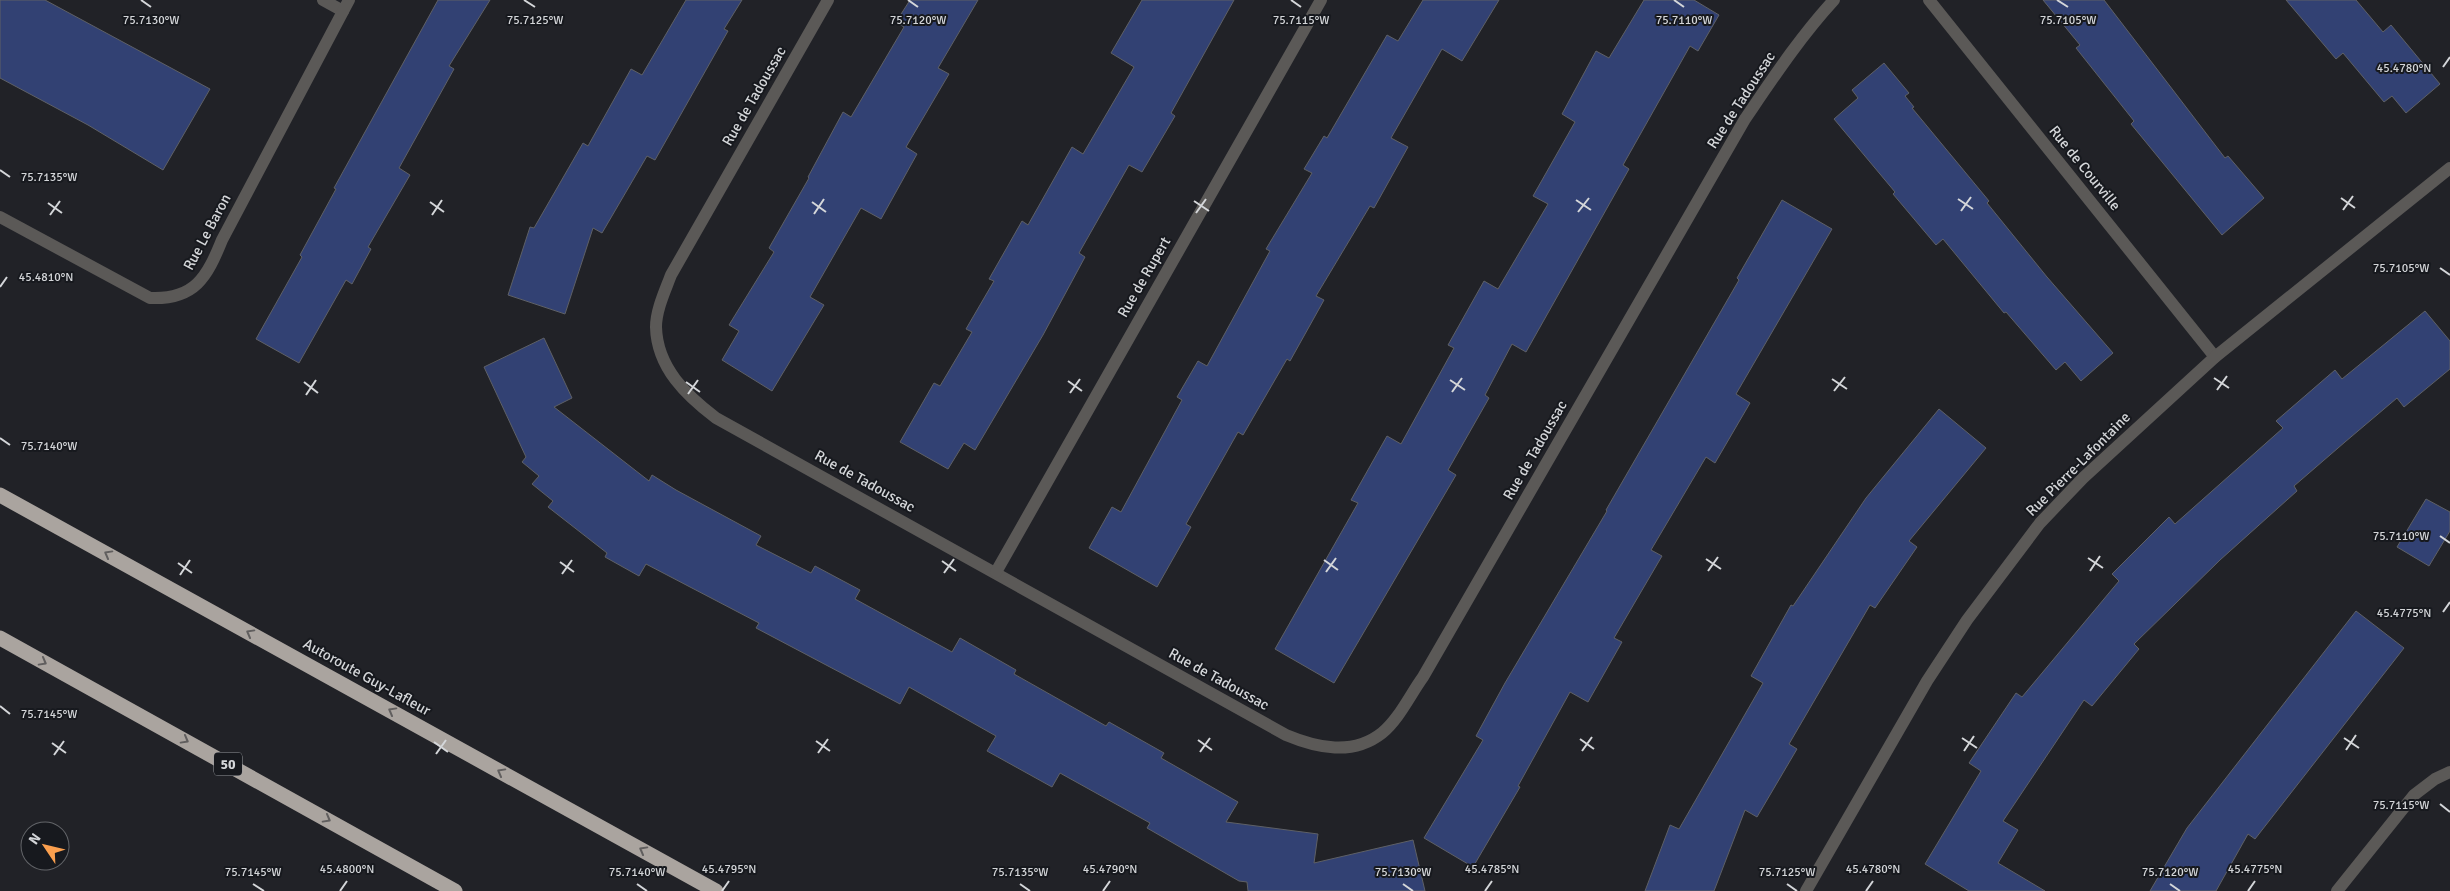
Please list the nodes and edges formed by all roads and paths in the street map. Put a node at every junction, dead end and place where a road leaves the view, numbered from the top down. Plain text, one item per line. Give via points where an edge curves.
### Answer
1 (323, 0) edge
2 (828, 0) edge
3 (1321, 0) edge
4 (1834, 0) edge
5 (1929, 0) edge
6 (346, 5) edge
7 (2450, 168) edge
8 (0, 217) edge
9 (2215, 357) junction
10 (0, 495) edge
11 (996, 572) junction
12 (0, 638) edge
13 (2450, 772) edge
14 (456, 891) edge
15 (716, 891) edge
16 (1806, 891) edge
17 (2337, 891) edge

1 - 6 street
2 - 11 street, Rue de Tadoussac via 671,275 656,327 661,353 673,377 690,398 716,418
3 - 11 street, Rue de Rupert
4 - 11 street, Rue de Tadoussac via 1787,57 1745,119 1422,677 1399,713 1381,733 1357,746 1332,748 1307,744
5 - 9 street, Rue de Courville
6 - 8 street, Rue Le Baron via 222,240 212,265 202,281 185,292 166,299 150,298
7 - 9 street, Rue Pierre-Lafontaine
9 - 16 street, Rue Pierre-Lafontaine via 2083,478 2040,523 2002,570 1927,681
15 -> 10 highway, Autoroute Guy-Lafleur
12 -> 14 highway, 50
13 - 17 street via 2414,795

